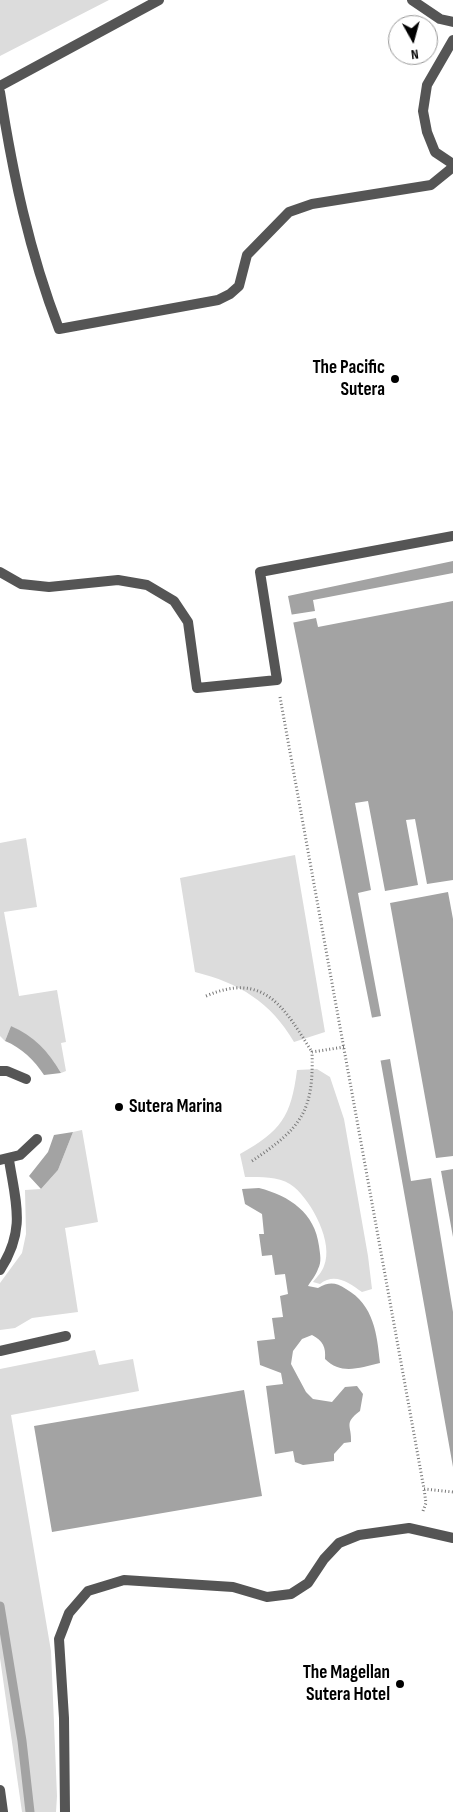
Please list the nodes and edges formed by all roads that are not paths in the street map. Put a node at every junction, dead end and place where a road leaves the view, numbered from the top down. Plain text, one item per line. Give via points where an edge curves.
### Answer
1 (159, 0) edge
2 (412, 0) edge
3 (453, 22) edge
4 (453, 40) edge
5 (0, 86) edge
6 (0, 92) edge
7 (453, 166) edge
8 (453, 536) edge
9 (0, 572) edge
10 (0, 1071) edge
11 (26, 1079) dead end
12 (37, 1139) dead end
13 (5, 1160) edge
14 (0, 1270) edge
15 (66, 1336) dead end
16 (0, 1351) edge
17 (453, 1538) edge
18 (0, 1790) edge
19 (3, 1812) edge
20 (65, 1812) edge

1 - 5 street
2 - 3 street via 440,19
4 - 7 street via 427,85 423,111 427,132 436,152
6 - 7 street via 11,163 31,250 59,329 218,300 239,286 246,256 288,212 312,204 431,185
8 - 9 street via 260,572 277,680 197,688 188,622 174,601 147,585 118,580 49,588 21,584
10 - 11 street
12 - 13 street via 20,1155
13 - 14 street via 18,1225 15,1244
15 - 16 street
17 - 20 street via 409,1528 359,1535 339,1543 308,1584 291,1594 267,1598 233,1588 124,1580 88,1591 69,1613 59,1639
18 - 19 street

